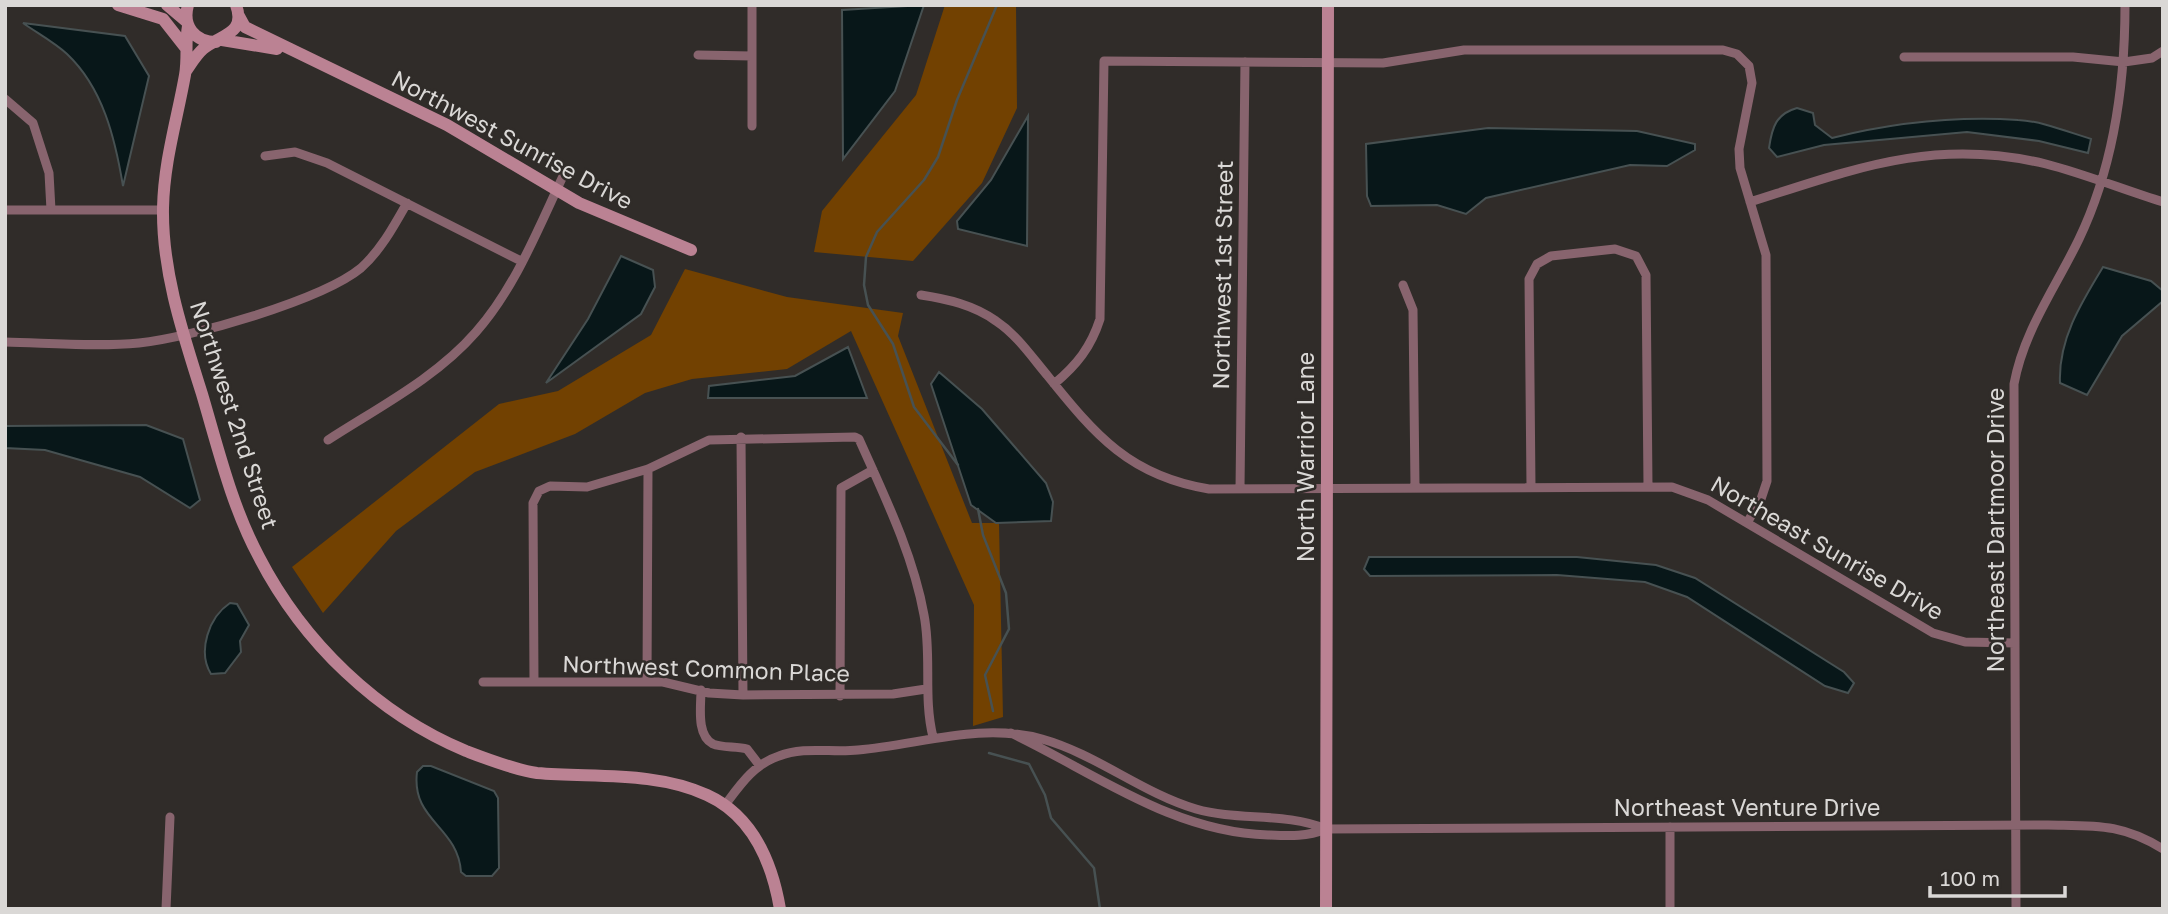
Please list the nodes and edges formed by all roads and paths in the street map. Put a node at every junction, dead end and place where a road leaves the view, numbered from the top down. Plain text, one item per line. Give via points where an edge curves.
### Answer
1 (118, 5) edge
2 (167, 5) edge
3 (188, 5) edge
4 (752, 5) edge
5 (1328, 5) edge
6 (2125, 5) edge
7 (238, 9) edge
8 (187, 24) junction
9 (219, 41) junction
10 (186, 47) junction
11 (2163, 51) edge
12 (698, 55) dead end
13 (752, 56) junction
14 (1904, 57) dead end
15 (315, 62) junction
16 (1245, 62) junction
17 (2124, 62) junction
18 (1328, 63) junction
19 (186, 72) junction
20 (5, 99) edge
21 (752, 126) dead end
22 (265, 156) dead end
23 (565, 172) dead end
24 (2100, 183) junction
25 (556, 190) junction
26 (1750, 202) junction
27 (2163, 202) edge
28 (407, 203) junction
29 (51, 209) junction
30 (5, 210) edge
31 (163, 210) junction
32 (691, 250) dead end
33 (521, 261) junction
34 (1403, 285) dead end
35 (921, 295) dead end
36 (183, 335) junction
37 (5, 342) edge
38 (1054, 384) junction
39 (741, 437) junction
40 (328, 440) dead end
41 (648, 469) junction
42 (873, 471) junction
43 (1648, 486) junction
44 (1415, 487) junction
45 (1531, 487) junction
46 (1327, 488) junction
47 (1240, 489) junction
48 (1747, 523) junction
49 (2015, 643) junction
50 (483, 682) dead end
51 (534, 682) junction
52 (648, 682) junction
53 (926, 689) junction
54 (701, 690) junction
55 (743, 695) junction
56 (840, 696) junction
57 (1011, 733) junction
58 (933, 737) junction
59 (760, 766) junction
60 (725, 805) junction
61 (170, 817) dead end
62 (2016, 825) junction
63 (1670, 827) junction
64 (1326, 829) junction
65 (2163, 849) edge
66 (166, 909) edge
67 (780, 909) edge
68 (1326, 909) edge
69 (1670, 909) edge
70 (2016, 909) edge

1 - 10 street via 163,19
2 - 8 street
3 - 8 street, Northwest 2nd Street
4 - 13 street
5 - 18 street, North Warrior Lane
6 - 17 street, Northeast Dartmoor Drive
7 - 9 street, Northwest 2nd Street via 235,30
7 - 15 street, Northwest Sunrise Drive via 245,27
8 - 9 street via 200,39
8 - 10 street, Northwest 2nd Street
9 - 15 street, Northwest Sunrise Drive via 262,45
9 - 19 street, Northwest 2nd Street via 201,50
10 - 19 street, Northwest 2nd Street
11 - 17 street via 2152,58
12 - 13 street
13 - 21 street
14 - 17 street via 2073,57
15 - 25 street, Northwest Sunrise Drive via 447,125
16 - 18 street
16 - 38 street via 1104,61 1100,319 1092,343 1073,369
16 - 47 street, Northwest 1st Street
17 - 24 street, Northeast Dartmoor Drive via 2120,102
18 - 26 street via 1383,63 1464,50 1723,50 1737,54 1749,66 1752,83 1739,149
18 - 46 street, North Warrior Lane
19 - 31 street, Northwest 2nd Street via 167,149
20 - 29 street via 33,123 49,173
22 - 28 street via 282,152 307,155
23 - 25 street
24 - 26 street via 2011,157 1938,154 1864,165
24 - 27 street
24 - 49 street, Northeast Dartmoor Drive via 2080,236 2023,346 2016,374
25 - 32 street, Northwest Sunrise Drive via 612,219
25 - 33 street
26 - 48 street via 1766,255 1768,477
28 - 33 street
28 - 36 street via 379,247 345,279 297,301
29 - 30 street
29 - 31 street
31 - 36 street, Northwest 2nd Street via 170,282
33 - 40 street via 499,303 445,362
34 - 44 street via 1413,310
35 - 38 street via 947,299 995,320
36 - 37 street via 138,343
36 - 60 street, Northwest 2nd Street via 228,479 258,556 303,626 361,688 466,750 532,772 659,781 684,786
38 - 47 street via 1109,445 1141,469 1178,484
39 - 41 street via 709,440
39 - 42 street via 855,437
39 - 55 street
41 - 51 street via 587,487 550,486 539,491 533,503
41 - 52 street
42 - 53 street via 898,526 923,608
42 - 56 street via 841,488
43 - 45 street, Northeast Sunrise Drive
43 - 45 street via 1646,275 1636,256 1615,250 1551,256 1537,264 1529,279
43 - 48 street, Northeast Sunrise Drive via 1686,490
44 - 45 street, Northeast Sunrise Drive
44 - 46 street, Northeast Sunrise Drive
46 - 47 street
46 - 64 street, North Warrior Lane
48 - 49 street, Northeast Sunrise Drive via 1933,633 1965,642
49 - 62 street, Northeast Dartmoor Drive
50 - 51 street, Northwest Common Place
51 - 52 street, Northwest Common Place
52 - 54 street, Northwest Common Place
53 - 56 street, Northwest Common Place
53 - 58 street
54 - 55 street, Northwest Common Place
54 - 59 street via 705,736 715,745 747,749
55 - 56 street, Northwest Common Place
57 - 58 street
57 - 64 street via 1065,746 1185,806 1214,814 1307,821
57 - 64 street via 1189,822 1251,835 1307,836
58 - 59 street via 894,747 792,752
59 - 60 street
60 - 67 street, Northwest 2nd Street via 765,852
61 - 66 street
62 - 63 street, Northeast Venture Drive
62 - 65 street, Northeast Venture Drive via 2123,829
62 - 70 street, Northeast Dartmoor Drive
63 - 64 street, Northeast Venture Drive
63 - 69 street
64 - 68 street, North Warrior Lane

